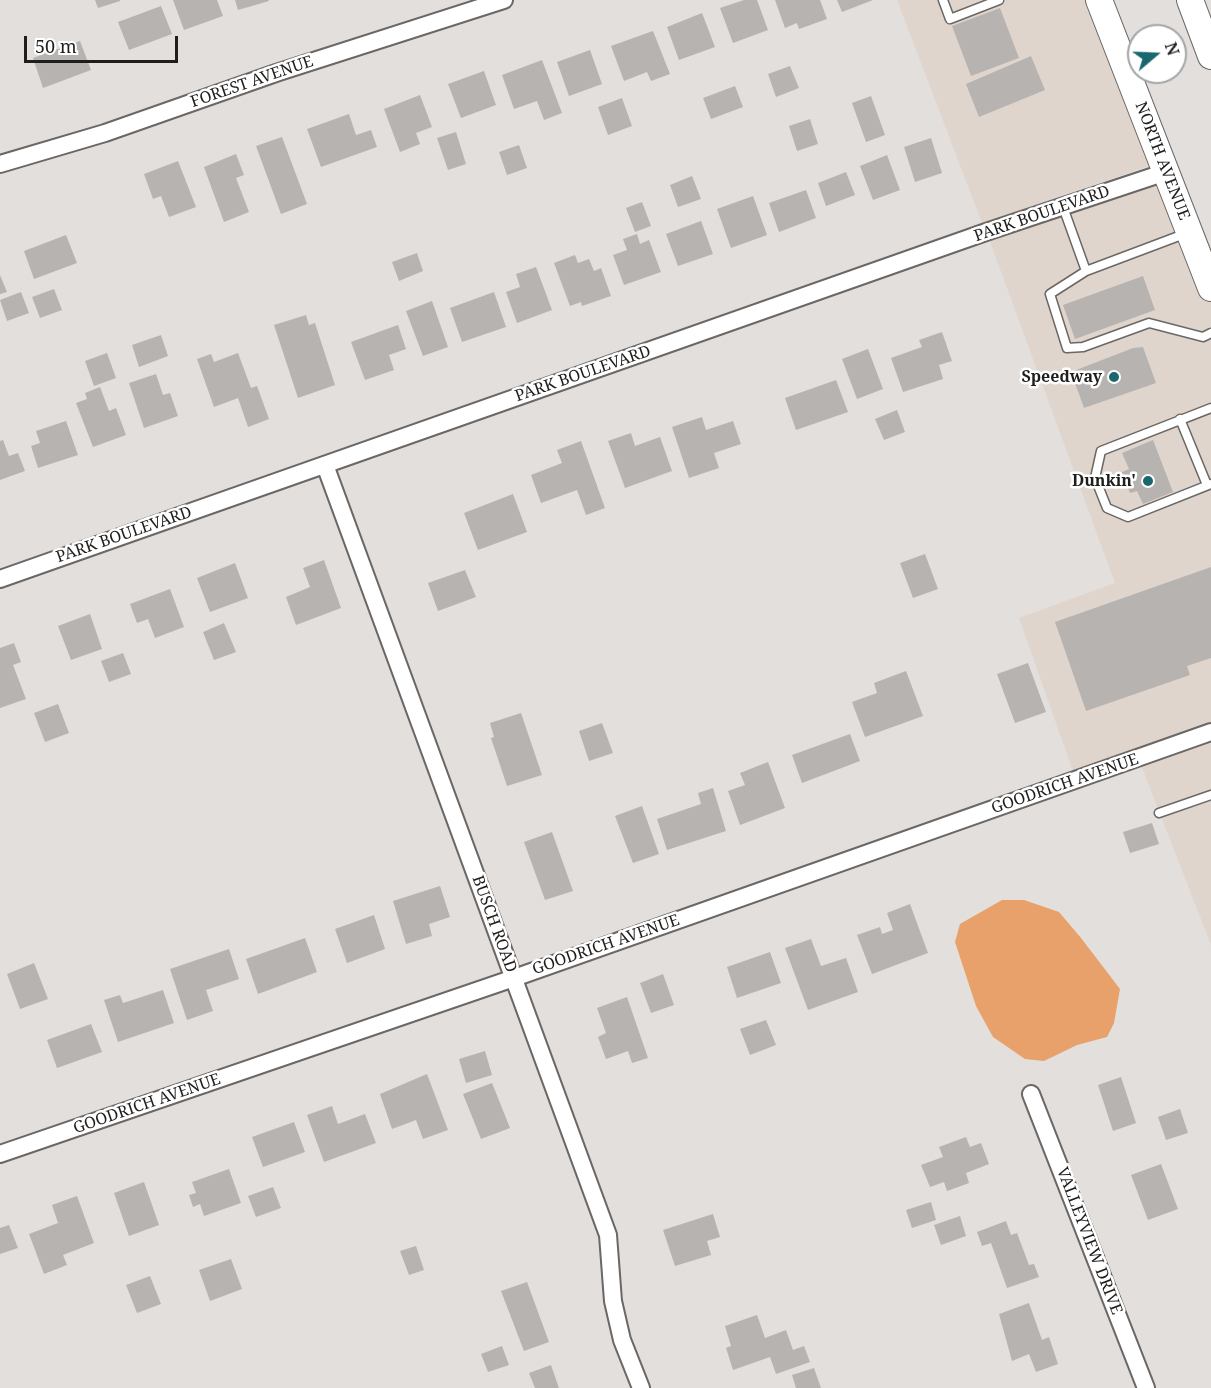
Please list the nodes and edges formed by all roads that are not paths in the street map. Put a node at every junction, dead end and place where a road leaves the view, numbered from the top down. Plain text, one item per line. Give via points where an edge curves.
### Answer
1 (504, 0) edge
2 (943, 0) edge
3 (999, 0) edge
4 (1099, 0) edge
5 (1190, 0) edge
6 (1211, 56) edge
7 (0, 164) edge
8 (1166, 172) junction
9 (1063, 207) junction
10 (1189, 232) junction
11 (1086, 271) junction
12 (1211, 288) edge
13 (1211, 333) edge
14 (1211, 408) edge
15 (1180, 419) junction
16 (325, 465) junction
17 (1209, 484) edge
18 (0, 579) edge
19 (1211, 732) edge
20 (1211, 795) edge
21 (1159, 813) dead end
22 (514, 978) junction
23 (1031, 1094) dead end
24 (0, 1154) edge
25 (642, 1388) edge
26 (1146, 1388) edge

1 - 7 street, FOREST AVENUE via 105,133
2 - 3 lane via 950,18
4 - 8 main road, NORTH AVENUE
5 - 6 main road
8 - 9 street, PARK BOULEVARD
8 - 10 main road, NORTH AVENUE
9 - 11 lane
9 - 16 street, PARK BOULEVARD
10 - 11 lane
10 - 12 main road, NORTH AVENUE
11 - 13 lane via 1050,294 1067,348 1083,347 1149,323 1203,337
14 - 15 lane
15 - 17 lane
15 - 17 lane via 1101,451 1095,478 1107,508 1128,516
16 - 18 street, PARK BOULEVARD
16 - 22 street, BUSCH ROAD
19 - 22 street, GOODRICH AVENUE
20 - 21 lane
22 - 24 street, GOODRICH AVENUE
22 - 25 street, BUSCH ROAD via 608,1235 613,1301 622,1340
23 - 26 street, VALLEYVIEW DRIVE

